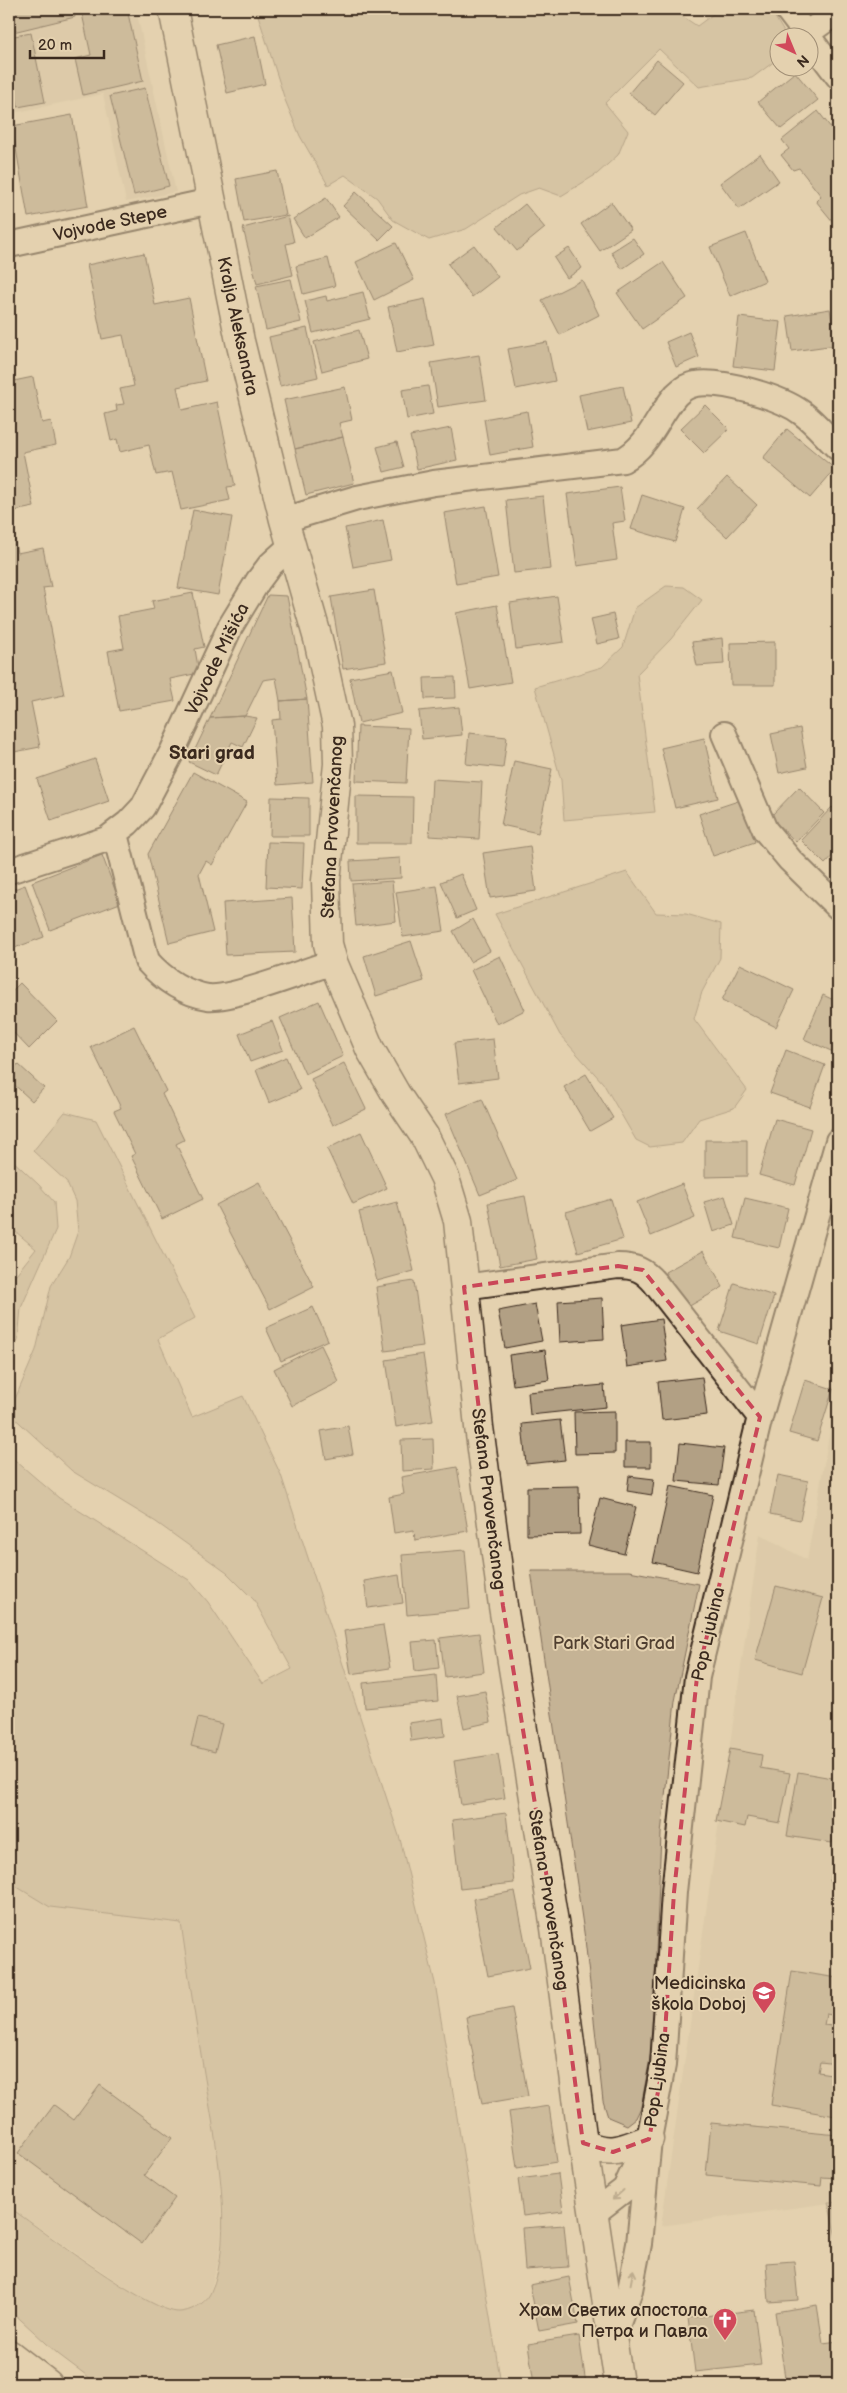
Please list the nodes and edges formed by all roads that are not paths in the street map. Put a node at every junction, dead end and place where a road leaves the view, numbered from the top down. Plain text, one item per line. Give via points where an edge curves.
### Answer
1 (173, 9) edge
2 (786, 9) edge
3 (838, 11) edge
4 (801, 28) edge
5 (818, 28) edge
6 (820, 53) edge
7 (838, 76) edge
8 (212, 201) junction
9 (9, 245) edge
10 (838, 448) edge
11 (284, 520) junction
12 (292, 546) junction
13 (318, 640) joint
14 (724, 734) dead end
15 (115, 834) junction
16 (9, 871) edge
17 (838, 907) edge
18 (334, 962) junction
19 (838, 1144) edge
20 (464, 1287) junction
21 (760, 1417) junction
22 (649, 2139) junction
23 (583, 2143) junction
24 (594, 2213) junction
25 (612, 2340) junction
26 (9, 2354) edge
27 (48, 2384) edge
28 (618, 2384) edge

1 - 8 street, Kralja Aleksandra
2 - 4 street
3 - 5 street
6 - 7 street
8 - 9 street, Vojvode Stepe
8 - 11 street, Kralja Aleksandra via 240,341
10 - 11 street via 802,412 782,401 712,384 695,384 678,394 646,441 623,460 434,483 357,498
11 - 12 street, Kralja Aleksandra
12 - 13 street, Kralja Aleksandra
12 - 15 street, Vojvode Mišića via 270,564 258,581 230,627 174,750 143,807
13 - 18 street, Stefana Prvovenčanog via 337,726 338,764 326,881 328,944
14 - 17 street via 765,830 780,850
15 - 16 street, Vojvode Mišića
15 - 18 street via 147,961 156,971 187,991 210,997 236,993
18 - 20 street, Stefana Prvovenčanog via 370,1050 425,1137 445,1178 458,1222
19 - 21 street, Pop Ljubina
20 - 21 street via 618,1266 643,1270
20 - 23 street, Stefana Prvovenčanog via 503,1606 555,1928
21 - 22 street, Pop Ljubina via 697,1678 674,1892 663,2065
22 - 23 street via 613,2152
22 -> 24 street via 624,2189
25 -> 22 street via 630,2290 639,2244
23 - 24 street, Stefana Prvovenčanog
24 - 25 street, Stefana Prvovenčanog
25 - 28 street, Stefana Prvovenčanog
26 - 27 street

